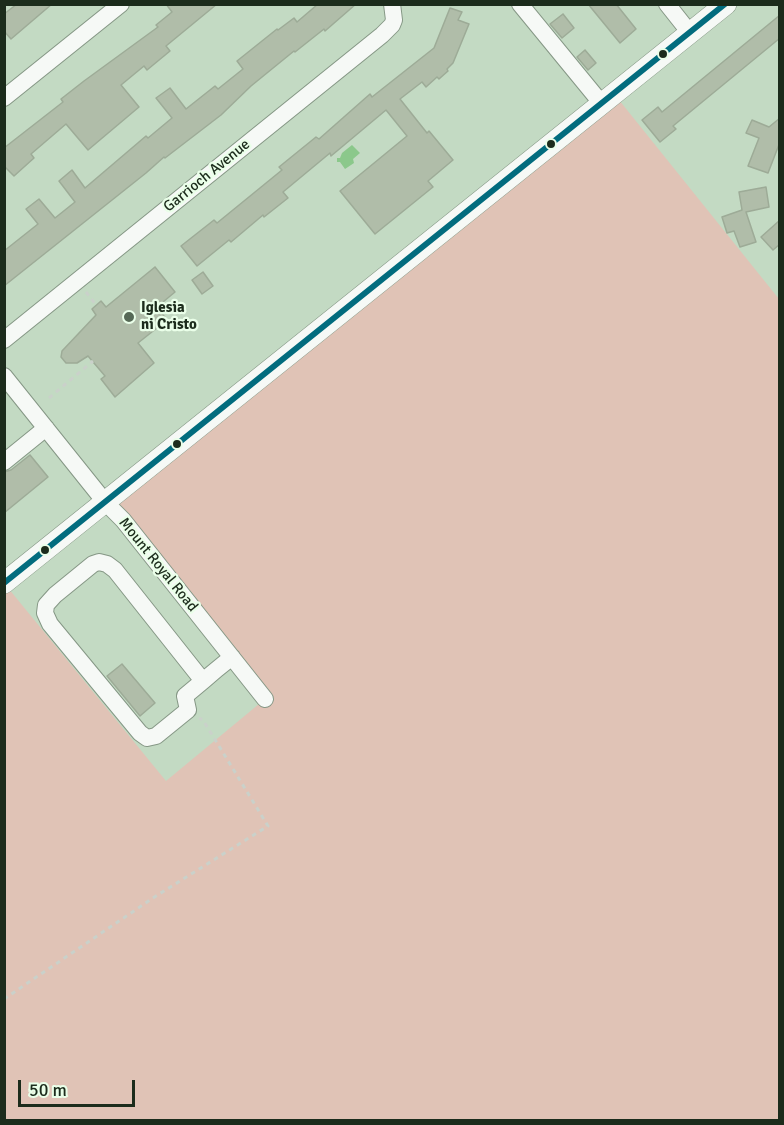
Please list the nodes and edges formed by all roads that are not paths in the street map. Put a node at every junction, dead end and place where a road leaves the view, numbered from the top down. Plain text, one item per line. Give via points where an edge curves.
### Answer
1 (121, 4) edge
2 (392, 4) edge
3 (520, 4) edge
4 (667, 4) edge
5 (726, 4) edge
6 (690, 33) junction
7 (4, 98) edge
8 (602, 104) junction
9 (4, 340) edge
10 (4, 376) edge
11 (46, 429) junction
12 (4, 462) edge
13 (105, 502) junction
14 (4, 583) edge
15 (232, 657) junction
16 (203, 681) junction
17 (265, 699) dead end

1 - 7 street
2 - 9 street, Garrioch Avenue via 394,20 382,35
3 - 8 street
4 - 6 street
5 - 6 main road
6 - 8 main road
8 - 13 main road
10 - 11 street, Mount Royal Road
11 - 12 street
11 - 13 street, Mount Royal Road
13 - 14 main road
13 - 15 street, Mount Royal Road
15 - 16 street
15 - 17 street, Mount Royal Road
16 - 16 street via 107,564 93,564 46,605 50,624 143,736 156,736

